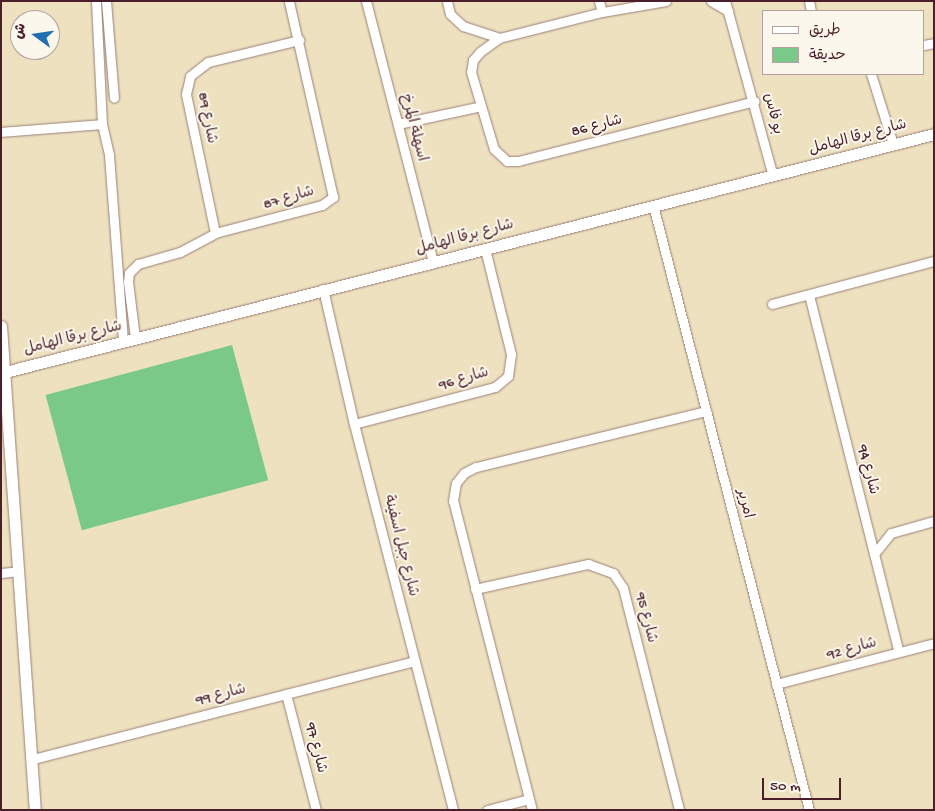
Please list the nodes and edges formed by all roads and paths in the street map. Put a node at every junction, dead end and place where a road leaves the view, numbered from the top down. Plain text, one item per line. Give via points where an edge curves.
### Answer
1 (96, 1) edge
2 (106, 1) edge
3 (289, 1) edge
4 (366, 1) edge
5 (447, 1) edge
6 (599, 1) edge
7 (666, 1) edge
8 (711, 1) edge
9 (726, 6) edge
10 (602, 12) junction
11 (499, 38) junction
12 (299, 40) junction
13 (871, 75) edge
14 (114, 98) dead end
15 (755, 102) junction
16 (481, 106) junction
17 (102, 124) junction
18 (398, 124) junction
19 (1, 132) edge
20 (934, 134) edge
21 (893, 144) junction
22 (773, 176) junction
23 (653, 205) junction
24 (215, 234) junction
25 (484, 249) junction
26 (934, 261) edge
27 (433, 262) junction
28 (323, 289) junction
29 (809, 295) junction
30 (772, 304) dead end
31 (1, 326) edge
32 (135, 338) junction
33 (123, 342) junction
34 (5, 372) junction
35 (706, 412) junction
36 (354, 424) junction
37 (934, 521) edge
38 (874, 554) junction
39 (19, 571) junction
40 (1, 573) edge
41 (475, 589) junction
42 (934, 643) edge
43 (899, 652) junction
44 (415, 661) junction
45 (776, 684) junction
46 (286, 694) junction
47 (33, 759) junction
48 (35, 784) junction
49 (529, 799) junction
50 (35, 810) edge
51 (40, 810) edge
52 (316, 810) edge
53 (453, 810) edge
54 (487, 810) edge
55 (532, 810) edge
56 (679, 810) edge
57 (809, 810) edge

1 - 17 street
2 - 14 street
3 - 12 street, شارع 87
4 - 18 street, اسهلة المرخ
5 - 11 street via 450,14 463,26
6 - 10 street
7 - 10 street
8 - 9 street
9 - 15 street, بو فاس
10 - 11 street
11 - 16 street, شارع 86 via 476,56 471,72
12 - 24 street, شارع 89 via 202,64 187,82 186,94
12 - 24 street, شارع 87 via 332,196 322,205
13 - 21 street
15 - 16 street, شارع 86 via 512,162 502,158 491,145
15 - 22 street, بو فاس
16 - 18 street
17 - 19 street
17 - 33 street via 109,155
18 - 27 street, اسهلة المرخ
20 - 21 street, شارع برقا الهامل
21 - 22 street, شارع برقا الهامل
22 - 23 street, شارع برقا الهامل
23 - 25 street, شارع برقا الهامل
23 - 35 street, امرير
24 - 32 street, شارع 87 via 188,249 142,262 132,269 128,282
25 - 27 street, شارع برقا الهامل
25 - 36 street, شارع 96 via 511,354 508,376 495,387
26 - 29 street
27 - 28 street, شارع برقا الهامل
28 - 32 street, شارع برقا الهامل
28 - 36 street, شارع جبل اسفينة
29 - 30 street
29 - 38 street, شارع 94
31 - 34 street
32 - 33 street, شارع برقا الهامل
33 - 34 street, شارع برقا الهامل
34 - 39 street
35 - 41 street via 476,467 464,473 456,483 453,501
35 - 45 street, امرير
36 - 44 street, شارع جبل اسفينة
37 - 38 street via 890,533
38 - 43 street, شارع 94
39 - 40 street
39 - 47 street
41 - 49 street
41 - 56 street, شارع 95 via 588,564 613,574 623,588
42 - 43 street, شارع 92
43 - 45 street, شارع 92
44 - 46 street, شارع 99
44 - 53 street, شارع جبل اسفينة
45 - 57 street, امرير
46 - 47 street, شارع 99
46 - 52 street, شارع 97
47 - 48 street
48 - 50 street
48 - 51 street
49 - 54 street
49 - 55 street

